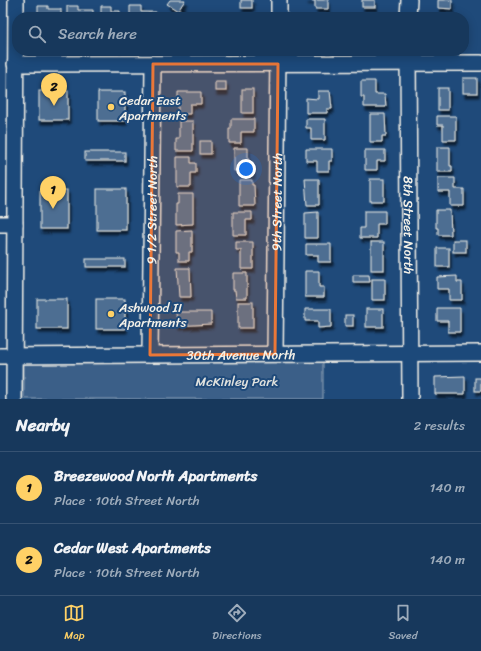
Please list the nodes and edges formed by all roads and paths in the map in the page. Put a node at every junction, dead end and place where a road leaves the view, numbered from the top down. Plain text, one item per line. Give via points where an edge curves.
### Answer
1 (16, 0) edge
2 (279, 0) edge
3 (409, 0) edge
4 (16, 12) edge
5 (279, 12) edge
6 (408, 12) edge
7 (15, 56) edge
8 (278, 57) edge
9 (408, 57) edge
10 (481, 62) edge
11 (15, 64) junction
12 (153, 64) junction
13 (0, 224) edge
14 (15, 224) junction
15 (410, 353) junction
16 (481, 353) edge
17 (275, 354) junction
18 (150, 355) junction
19 (0, 356) edge
20 (15, 356) junction
21 (14, 399) edge
22 (410, 399) edge

1 - 4 street
2 - 5 street
3 - 6 street
7 - 11 street
8 - 9 street
8 - 12 street
8 - 17 street, 9th Street North
9 - 10 street
9 - 15 street, 8th Street North
11 - 12 street
11 - 14 street
12 - 18 street, 9 1/2 Street North
13 - 14 street
14 - 20 street
15 - 16 street, 30th Avenue North
15 - 17 street, 30th Avenue North
15 - 22 street, 8th Street North
17 - 18 street, 30th Avenue North
18 - 20 street, 30th Avenue North
19 - 20 street, 30th Avenue North
20 - 21 street

